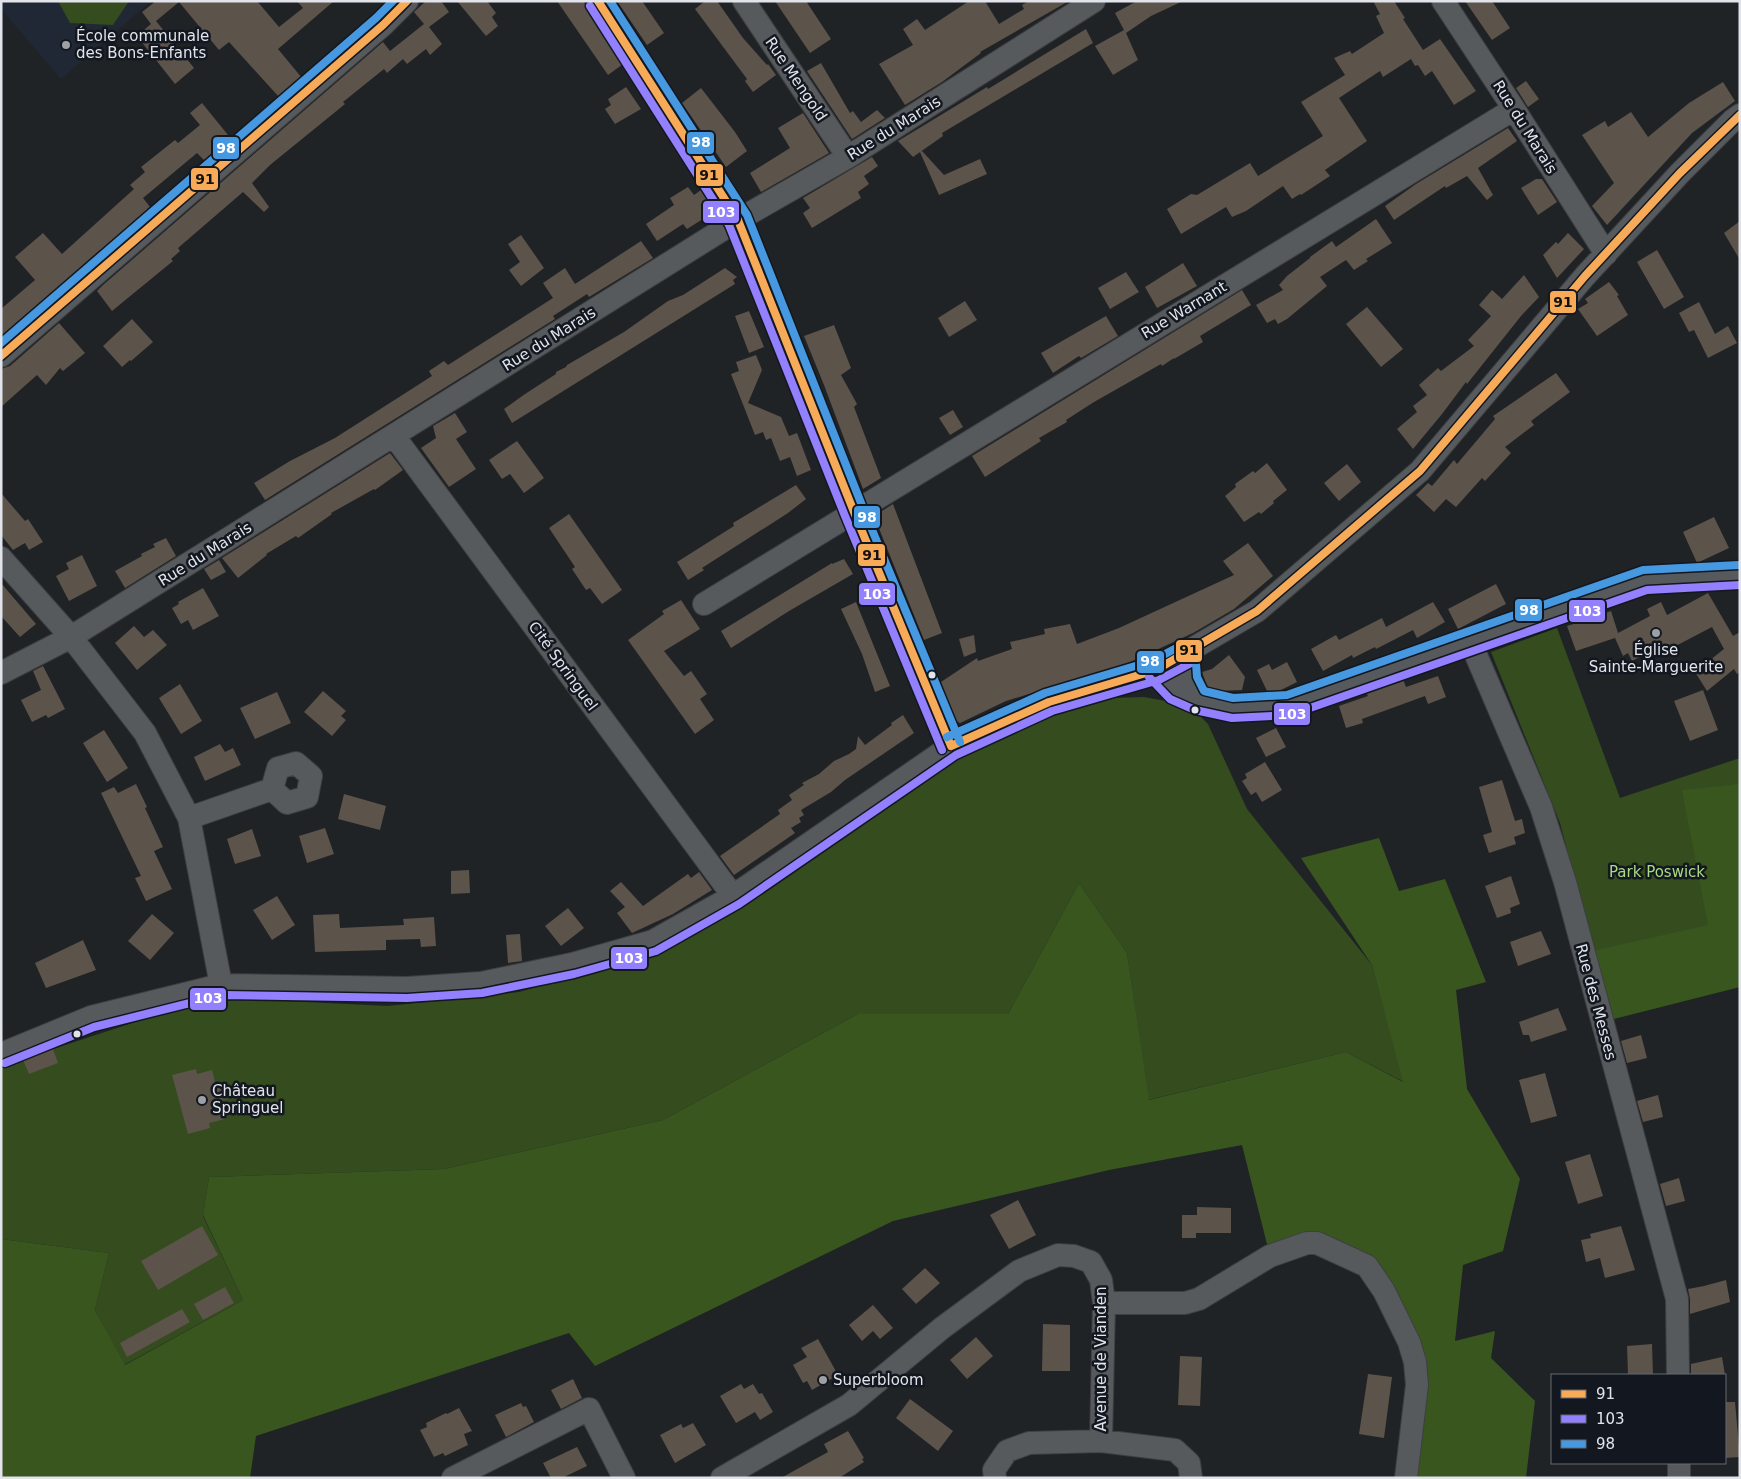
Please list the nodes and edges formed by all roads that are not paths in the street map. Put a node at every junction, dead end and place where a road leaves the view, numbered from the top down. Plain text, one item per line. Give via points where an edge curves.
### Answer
1 (598, 1) edge
2 (744, 1) edge
3 (1094, 1) edge
4 (1442, 1) edge
5 (397, 5) edge
6 (1514, 109) junction
7 (1740, 116) edge
8 (848, 157) junction
9 (738, 220) junction
10 (1606, 254) junction
11 (1, 356) edge
12 (394, 436) junction
13 (854, 512) junction
14 (1, 558) edge
15 (1740, 575) edge
16 (704, 604) dead end
17 (71, 637) junction
18 (1470, 640) junction
19 (1186, 654) junction
20 (1156, 670) junction
21 (1, 673) edge
22 (1197, 700) junction
23 (951, 746) junction
24 (272, 789) dead end
25 (189, 818) junction
26 (732, 896) junction
27 (221, 985) junction
28 (1, 1054) edge
29 (1104, 1303) junction
30 (1678, 1374) edge
31 (1101, 1441) junction
32 (1679, 1464) edge
33 (453, 1478) edge
34 (624, 1478) edge
35 (722, 1478) edge
36 (995, 1478) edge
37 (1191, 1478) edge
38 (1406, 1478) edge
39 (1679, 1478) edge

1 - 9 street
2 - 8 street, Rue Mengold
3 - 8 street, Rue du Marais
4 - 6 street, Rue du Marais
5 - 11 street via 383,25
6 - 10 street, Rue du Marais
6 - 13 street, Rue Warnant
7 - 10 street via 1680,173
8 - 9 street, Rue du Marais
9 - 12 street, Rue du Marais
9 - 13 street
10 - 19 street via 1420,471 1257,611
12 - 17 street, Rue du Marais
12 - 26 street, Cité Springuel
13 - 16 street, Rue Warnant
13 - 23 street
14 - 17 street
15 - 18 street via 1645,580
17 - 21 street, Rue du Marais
17 - 25 street via 145,733
18 - 22 street via 1288,705 1232,708
18 - 30 street, Rue des Messes via 1541,807 1564,882 1677,1299
19 - 20 street
19 - 22 street via 1187,680
20 - 22 street via 1176,691
20 - 23 street via 1049,702
23 - 26 street
24 - 25 street
25 - 27 street
26 - 27 street via 653,940 572,964 481,983 407,988
27 - 28 street via 91,1018
29 - 31 street, Avenue de Vianden
29 - 35 street, Avenue de Vianden via 1101,1280 1091,1262 1058,1255 1019,1271 942,1328 848,1405
29 - 38 street via 1185,1303 1199,1300 1270,1256 1306,1243 1336,1250 1367,1266 1384,1291 1409,1342 1415,1362 1417,1385
31 - 36 street, Avenue de Vianden via 1029,1443 1007,1451 994,1470
31 - 37 street via 1175,1450 1189,1463
32 - 39 street
33 - 34 street via 589,1409

